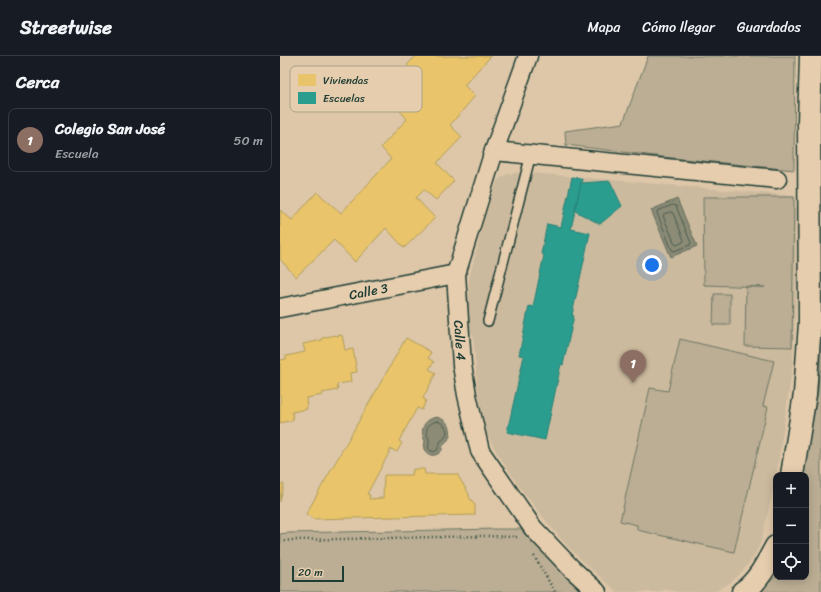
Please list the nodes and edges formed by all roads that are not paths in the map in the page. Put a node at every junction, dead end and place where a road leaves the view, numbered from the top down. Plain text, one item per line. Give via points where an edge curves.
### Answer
1 (528, 56) edge
2 (811, 56) edge
3 (494, 151) junction
4 (531, 154) junction
5 (777, 179) dead end
6 (456, 274) junction
7 (280, 308) edge
8 (488, 321) dead end
9 (792, 472) edge
10 (773, 553) edge
11 (597, 592) edge
12 (743, 592) edge

1 - 3 street, Calle 4
2 - 9 street via 810,323 805,394
3 - 4 street
3 - 6 street, Calle 4
4 - 5 street
4 - 8 lane
6 - 7 street, Calle 3
6 - 11 street, Calle 4 via 462,365 480,451 533,528
10 - 12 street via 765,568

